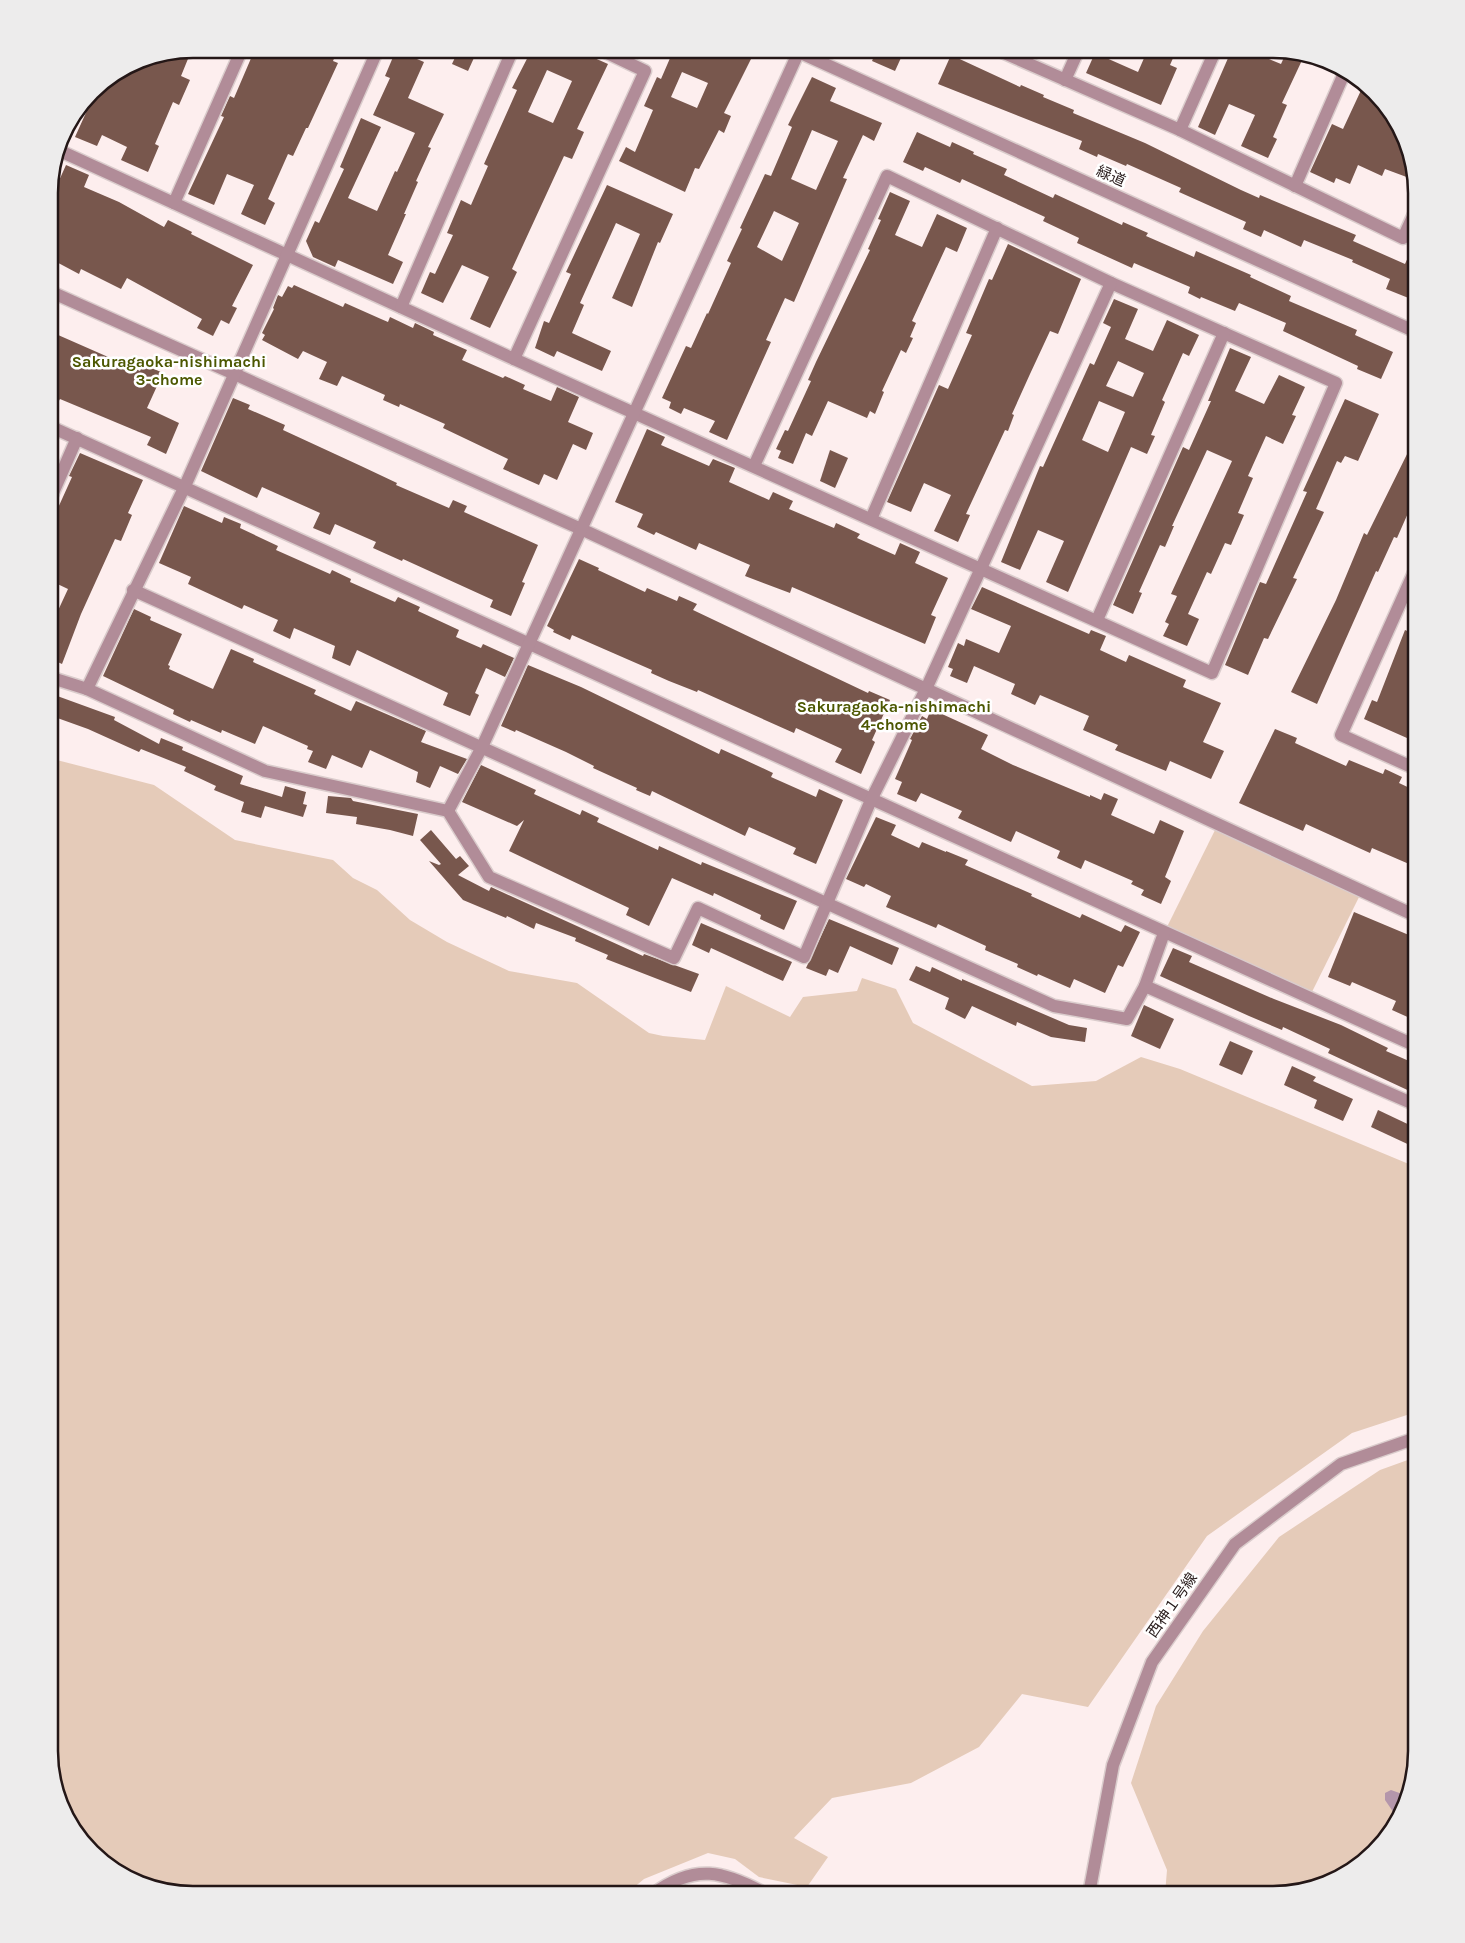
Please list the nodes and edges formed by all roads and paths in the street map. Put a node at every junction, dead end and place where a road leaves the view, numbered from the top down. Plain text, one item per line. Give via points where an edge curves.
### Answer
1 (238, 58) edge
2 (374, 58) edge
3 (509, 58) edge
4 (618, 58) edge
5 (793, 58) edge
6 (815, 58) edge
7 (1016, 58) edge
8 (1075, 58) edge
9 (1212, 58) edge
10 (1342, 77) edge
11 (1065, 80) junction
12 (1180, 130) junction
13 (64, 153) edge
14 (1295, 186) junction
15 (174, 203) junction
16 (1408, 227) edge
17 (997, 228) junction
18 (286, 255) junction
19 (1111, 283) junction
20 (58, 294) edge
21 (400, 307) junction
22 (1408, 328) edge
23 (1224, 333) junction
24 (514, 359) junction
25 (233, 373) junction
26 (634, 413) junction
27 (58, 430) edge
28 (77, 438) junction
29 (754, 466) junction
30 (58, 481) edge
31 (184, 486) junction
32 (871, 518) junction
33 (581, 530) junction
34 (980, 567) junction
35 (1408, 586) edge
36 (133, 590) junction
37 (1096, 620) junction
38 (529, 643) junction
39 (58, 680) edge
40 (926, 689) junction
41 (87, 690) junction
42 (482, 747) junction
43 (1408, 765) edge
44 (872, 800) junction
45 (448, 811) junction
46 (828, 902) junction
47 (1408, 912) edge
48 (1164, 933) junction
49 (1145, 986) junction
50 (1408, 1042) edge
51 (1408, 1101) edge
52 (1408, 1441) edge
53 (664, 1886) edge
54 (752, 1886) edge
55 (1091, 1886) edge

1 - 15 street
2 - 18 street
3 - 21 street
4 - 24 street via 646,71
5 - 26 street
6 - 22 street, 緑道
7 - 11 street
8 - 11 street
9 - 12 street
10 - 14 street
11 - 12 street
12 - 14 street
13 - 15 street
14 - 16 street via 1403,238
15 - 18 street
17 - 19 street
17 - 29 street via 887,176
17 - 32 street
18 - 21 street
18 - 25 street
19 - 23 street
19 - 34 street
20 - 25 street
21 - 24 street
23 - 37 street
23 - 37 street via 1336,383 1212,673
24 - 26 street
25 - 31 street
25 - 33 street
26 - 29 street
26 - 33 street
27 - 28 street
28 - 30 street
28 - 31 street
29 - 32 street
31 - 36 street
31 - 38 street
32 - 34 street
33 - 38 street
33 - 40 street
34 - 37 street
34 - 40 street
35 - 43 street via 1341,735
36 - 41 street
36 - 42 street
38 - 42 street
38 - 44 street
39 - 41 street
40 - 44 street
40 - 47 street
41 - 45 street via 265,771
42 - 45 street
42 - 46 street
44 - 46 street
44 - 48 street
45 - 46 street via 489,877 674,958 698,908 804,957
46 - 49 street via 1054,1006 1127,1019
48 - 49 street
48 - 50 street
49 - 51 street
52 - 55 street, 西神１号線 via 1341,1464 1235,1544 1229,1552 1152,1662 1112,1765
53 - 54 street via 687,1876 715,1873

